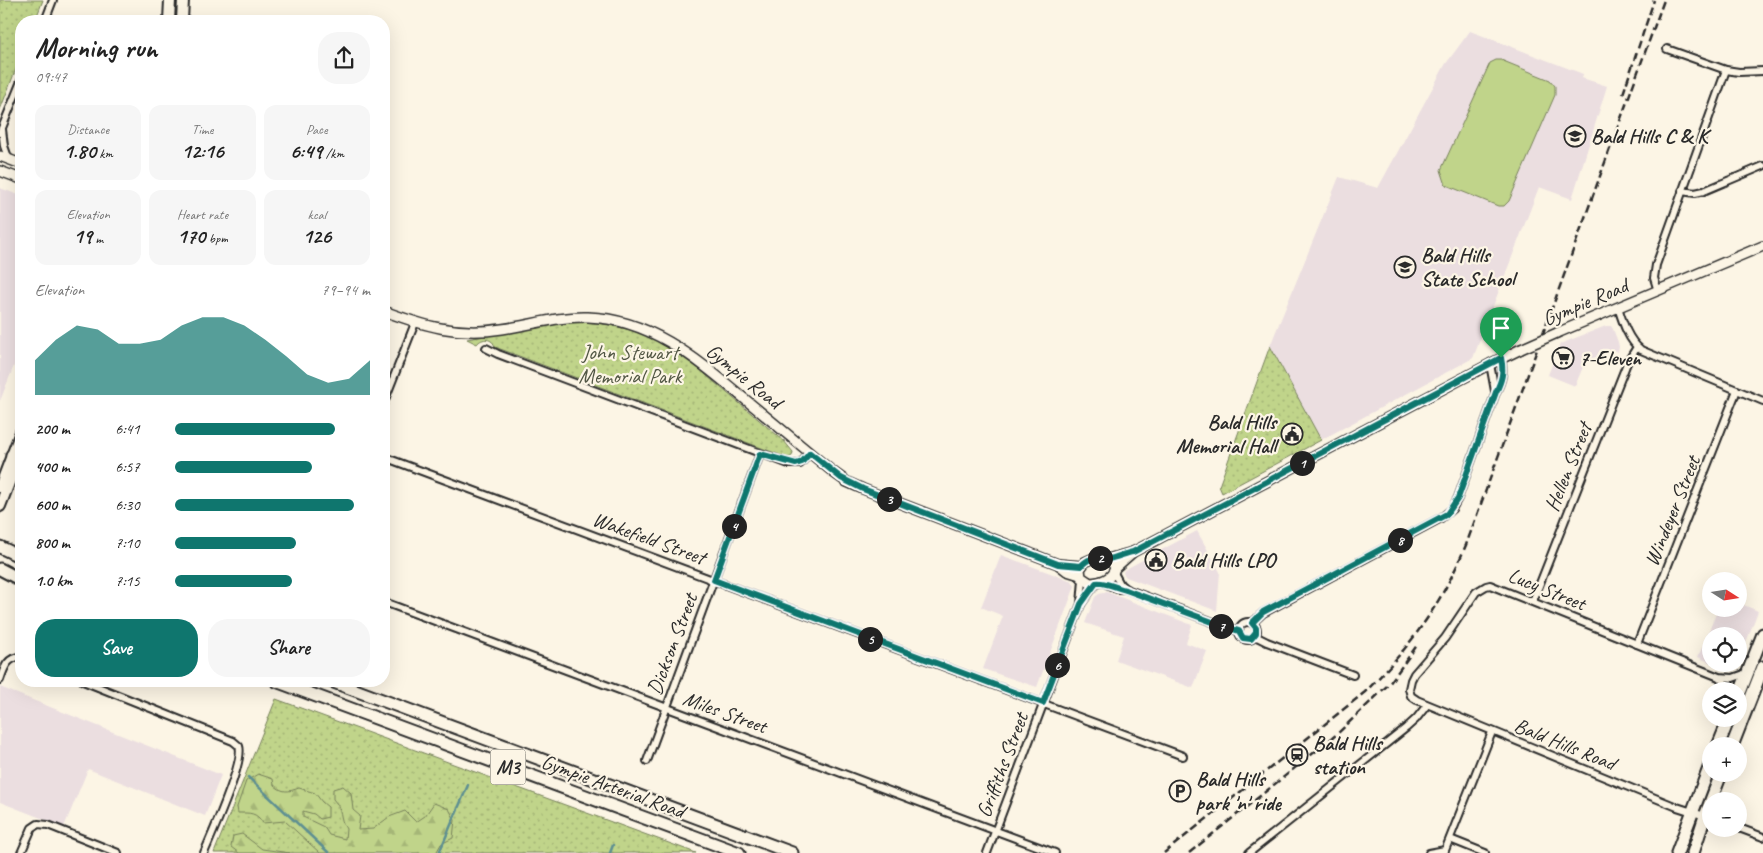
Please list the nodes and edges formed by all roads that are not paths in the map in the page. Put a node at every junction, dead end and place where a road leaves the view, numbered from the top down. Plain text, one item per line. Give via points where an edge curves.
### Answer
1 (53, 0) edge
2 (170, 0) edge
3 (183, 0) edge
4 (47, 15) edge
5 (169, 15) edge
6 (182, 15) edge
7 (1667, 49) dead end
8 (1726, 70) junction
9 (1763, 71) edge
10 (15, 96) edge
11 (1, 131) edge
12 (0, 156) edge
13 (10, 160) junction
14 (15, 162) edge
15 (1763, 166) edge
16 (0, 171) edge
17 (15, 177) edge
18 (1682, 191) junction
19 (1763, 246) edge
20 (1658, 291) junction
21 (1618, 307) junction
22 (390, 313) edge
23 (415, 323) junction
24 (1637, 347) junction
25 (486, 348) dead end
26 (1501, 358) junction
27 (1490, 364) junction
28 (390, 387) edge
29 (1738, 390) junction
30 (1496, 392) junction
31 (1763, 401) edge
32 (810, 453) junction
33 (760, 454) junction
34 (390, 459) edge
35 (15, 460) edge
36 (15, 464) edge
37 (0, 487) edge
38 (0, 506) edge
39 (0, 548) edge
40 (1133, 552) junction
41 (15, 554) edge
42 (1108, 559) junction
43 (0, 569) edge
44 (1114, 571) junction
45 (1081, 573) junction
46 (15, 577) edge
47 (714, 580) junction
48 (1098, 582) junction
49 (1126, 590) junction
50 (1532, 601) junction
51 (390, 604) edge
52 (1081, 604) junction
53 (1252, 623) junction
54 (1239, 631) junction
55 (1763, 634) edge
56 (1255, 636) junction
57 (1637, 644) junction
58 (15, 658) edge
59 (1763, 668) edge
60 (1747, 673) junction
61 (1353, 675) dead end
62 (1719, 678) junction
63 (0, 680) edge
64 (1723, 682) edge
65 (1744, 682) edge
66 (98, 687) edge
67 (292, 687) edge
68 (347, 687) edge
69 (1410, 693) joint
70 (1043, 703) junction
71 (1427, 705) junction
72 (666, 707) junction
73 (1492, 732) junction
74 (1736, 737) edge
75 (1183, 756) dead end
76 (647, 761) dead end
77 (1704, 782) edge
78 (1692, 812) junction
79 (1702, 815) edge
80 (995, 830) junction
81 (1702, 831) edge
82 (1747, 831) edge
83 (1763, 837) edge
84 (1450, 839) junction
85 (1445, 852) edge
86 (21, 853) edge
87 (118, 853) edge
88 (204, 853) edge
89 (739, 853) edge
90 (792, 853) edge
91 (987, 853) edge
92 (1055, 853) edge
93 (1250, 853) edge
94 (1429, 853) edge
95 (1485, 853) edge
96 (1677, 853) edge
97 (1693, 853) edge

1 - 4 street
2 - 5 main road
3 - 6 main road
7 - 8 street
8 - 9 street
8 - 18 street
10 - 11 street
11 - 13 street
12 - 13 main road
13 - 14 main road
15 - 18 street via 1704,192
16 - 17 main road
18 - 20 street via 1655,269
19 - 20 main road, Gympie Road
20 - 21 main road, Gympie Road
21 - 24 street via 1629,336
21 - 26 main road, Gympie Road, bridge
22 - 23 main road, Gympie Road
23 - 28 street
23 - 32 main road, Gympie Road via 449,331 478,331 587,317 636,326 690,354
24 - 29 street
24 - 50 street, Hellen Street via 1627,362
25 - 33 street
26 - 27 main road, Gympie Road
26 - 30 street via 1503,372
27 - 30 street
27 - 40 main road, Gympie Road
29 - 31 street
29 - 57 street, Windeyer Street
30 - 53 street via 1458,498 1447,514 1263,612
32 - 33 street via 796,464
32 - 45 main road, Gympie Road via 854,486 1058,564 1066,570
33 - 47 street, Dickson Street
34 - 47 street, Wakefield Street
35 - 37 main road
36 - 38 main road
39 - 41 highway
40 - 42 main road, Gympie Road
40 - 44 main road, Gympie Road
42 - 44 main road via 1113,562
42 - 45 main road via 1094,558 1085,562
43 - 46 highway
44 - 48 main road
44 - 49 street
45 - 48 main road via 1090,582
45 - 52 street, Griffiths Street
47 - 70 street, Wakefield Street
47 - 72 street, Dickson Street
48 - 49 street
48 - 52 street, Griffiths Street
49 - 54 street
50 - 57 street, Lucy Street
50 - 69 street, Lucy Street via 1492,585 1479,590 1414,674 1409,684
51 - 72 street, Miles Street
52 - 70 street, Griffiths Street
53 - 54 street via 1245,623
53 - 56 street
54 - 56 street via 1245,639
55 - 60 highway
56 - 61 street
57 - 62 street, Lucy Street
58 - 63 street via 8,661
59 - 74 highway
60 - 62 street
60 - 65 highway
62 - 64 street, Lucy Street
66 - 88 street via 232,741 240,748 228,794
67 - 89 highway, Gympie Arterial Road / M3
68 - 90 highway, Gympie Arterial Road / M3
69 - 71 street, Bald Hills Road
70 - 75 street, Wakefield Street
70 - 80 street, Griffiths Street
71 - 73 street, Bald Hills Road
71 - 93 street via 1406,728
72 - 76 street, Dickson Street
72 - 80 street, Miles Street
73 - 78 street, Bald Hills Road
73 - 84 street
77 - 78 highway
78 - 79 street, Bald Hills Road
78 - 96 highway
80 - 91 street, Griffiths Street
80 - 92 street, Miles Street
81 - 97 highway
82 - 83 street
84 - 85 street
84 - 95 street
85 - 94 street
86 - 87 street via 32,828 41,824

